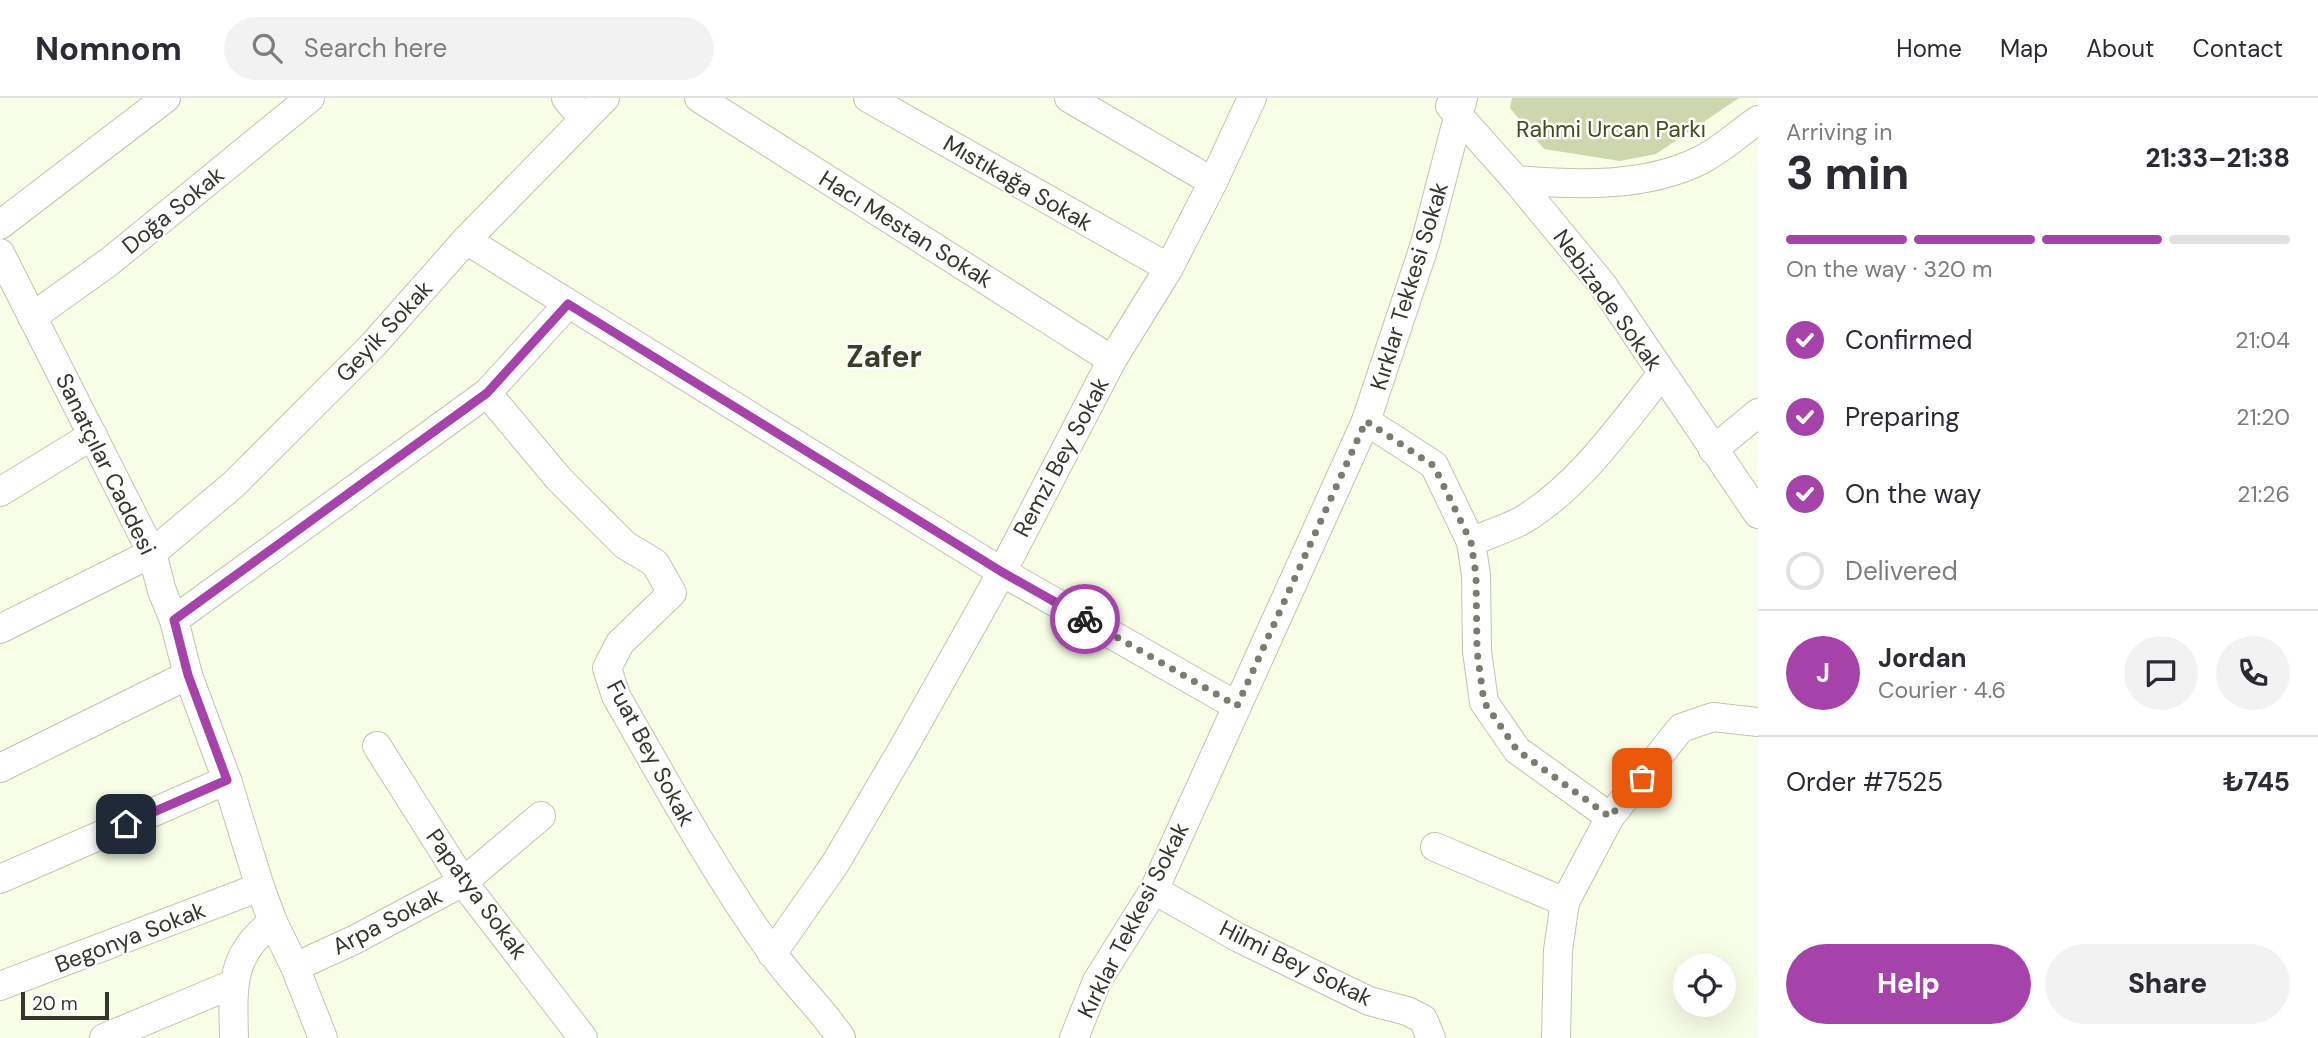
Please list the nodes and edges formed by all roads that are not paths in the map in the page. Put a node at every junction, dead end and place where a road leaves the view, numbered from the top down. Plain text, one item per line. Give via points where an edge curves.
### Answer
1 (166, 98) edge
2 (310, 98) edge
3 (606, 98) edge
4 (699, 98) edge
5 (868, 98) edge
6 (1069, 98) edge
7 (1252, 98) edge
8 (1455, 104) edge
9 (574, 108) edge
10 (1758, 120) edge
11 (1516, 180) junction
12 (1213, 182) junction
13 (0, 225) edge
14 (466, 240) junction
15 (2, 262) edge
16 (1169, 268) junction
17 (568, 304) junction
18 (32, 317) junction
19 (1112, 360) junction
20 (1662, 374) junction
21 (487, 393) junction
22 (1758, 413) edge
23 (1366, 421) junction
24 (93, 435) junction
25 (1713, 450) junction
26 (0, 492) edge
27 (1758, 514) edge
28 (1471, 542) junction
29 (152, 553) junction
30 (1002, 572) junction
31 (174, 620) junction
32 (0, 629) edge
33 (188, 675) junction
34 (1237, 706) junction
35 (1758, 722) edge
36 (377, 746) dead end
37 (0, 768) edge
38 (227, 780) junction
39 (541, 816) dead end
40 (1610, 817) junction
41 (1435, 847) dead end
42 (0, 879) edge
43 (463, 882) junction
44 (260, 887) junction
45 (1154, 890) junction
46 (1565, 902) junction
47 (273, 922) junction
48 (772, 954) junction
49 (295, 967) junction
50 (233, 984) junction
51 (0, 986) edge
52 (104, 1038) edge
53 (234, 1038) edge
54 (323, 1038) edge
55 (583, 1038) edge
56 (841, 1038) edge
57 (1073, 1038) edge
58 (1431, 1038) edge
59 (1556, 1038) edge

1 - 13 street
2 - 18 street, Doğa Sokak via 108,262
3 - 9 street, Geyik Sokak
4 - 19 street, Hacı Mestan Sokak
5 - 16 street, Mıstıkağa Sokak
6 - 12 street
7 - 12 street, Remzi Bey Sokak
8 - 11 street, Nebizade Sokak
8 - 23 street, Kırklar Tekkesi Sokak via 1425,244
9 - 14 street, Geyik Sokak
10 - 11 street via 1700,160 1648,178 1575,184
11 - 20 street, Nebizade Sokak via 1602,284
12 - 16 street, Remzi Bey Sokak
14 - 17 street
14 - 29 street, Geyik Sokak via 373,345 233,485
15 - 18 street, Sanatçılar Caddesi
16 - 19 street, Remzi Bey Sokak
17 - 21 street
17 - 30 street
18 - 24 street, Sanatçılar Caddesi
19 - 30 street, Remzi Bey Sokak
20 - 25 street, Nebizade Sokak
20 - 28 street via 1563,491 1521,520
21 - 31 street
21 - 48 street, Fuat Bey Sokak via 559,480 625,545 655,564 671,593 620,643 607,668 616,696 716,872
22 - 25 street
23 - 28 street via 1434,466
23 - 34 street, Kırklar Tekkesi Sokak
24 - 26 street
24 - 29 street, Sanatçılar Caddesi
25 - 27 street, Nebizade Sokak
28 - 40 street via 1484,702 1517,750
29 - 31 street, Sanatçılar Caddesi
29 - 32 street, Geyik Sokak
30 - 34 street
30 - 48 street, Remzi Bey Sokak via 835,864
31 - 33 street, Sanatçılar Caddesi
33 - 37 street
33 - 38 street, Sanatçılar Caddesi
34 - 45 street, Kırklar Tekkesi Sokak
35 - 40 street via 1713,718 1681,728
36 - 43 street, Papatya Sokak
38 - 42 street
38 - 44 street, Sanatçılar Caddesi
39 - 43 street, Arpa Sokak
40 - 46 street
41 - 46 street
43 - 49 street, Arpa Sokak
43 - 55 street, Papatya Sokak
44 - 47 street, Sanatçılar Caddesi
44 - 51 street, Begonya Sokak
45 - 57 street, Kırklar Tekkesi Sokak via 1097,981
45 - 58 street, Hilmi Bey Sokak via 1239,938 1369,1001 1423,1019
46 - 59 street via 1558,950
47 - 49 street, Sanatçılar Caddesi
47 - 50 street via 257,934 244,954
48 - 56 street, Fuat Bey Sokak
49 - 54 street, Sanatçılar Caddesi
50 - 52 street
50 - 53 street

